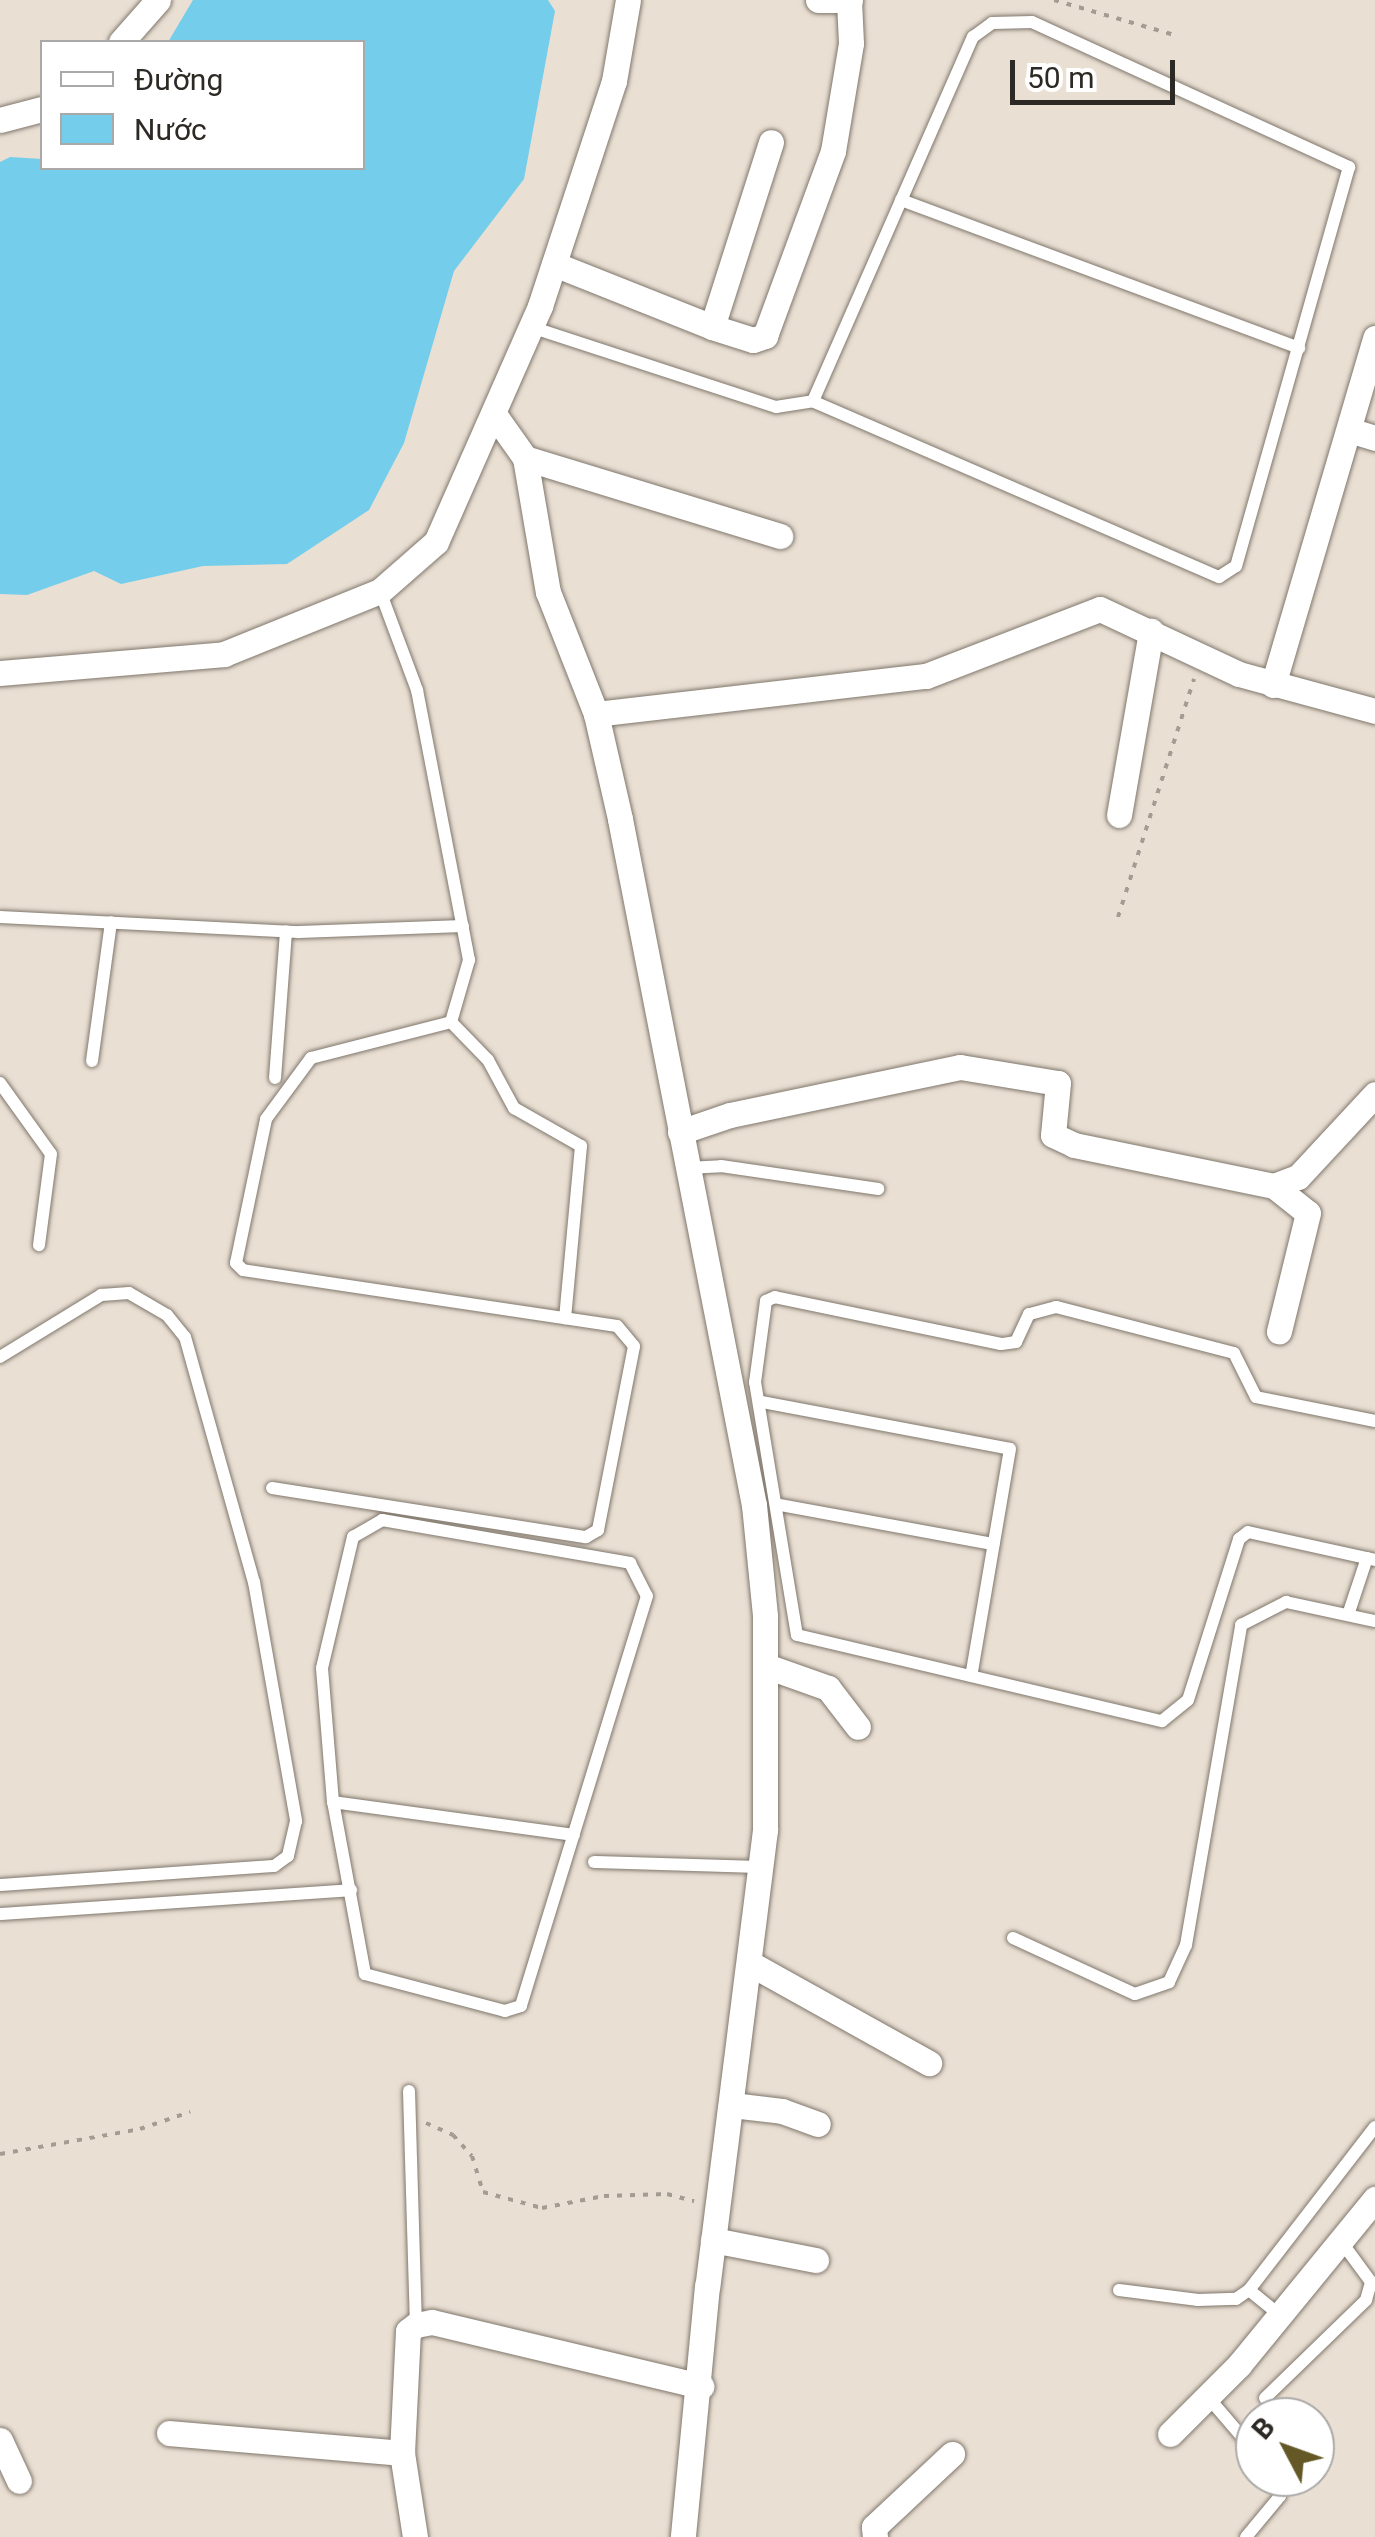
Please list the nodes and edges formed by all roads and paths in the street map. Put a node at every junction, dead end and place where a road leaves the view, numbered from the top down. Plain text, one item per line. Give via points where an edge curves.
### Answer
1 (158, 0) edge
2 (628, 0) edge
3 (818, 0) edge
4 (1054, 0) edge
5 (850, 1) edge
6 (1178, 36) dead end
7 (123, 40) edge
8 (40, 110) edge
9 (0, 120) edge
10 (771, 142) dead end
11 (901, 200) junction
12 (554, 264) junction
13 (712, 326) junction
14 (532, 327) junction
15 (1375, 338) edge
16 (1299, 348) junction
17 (814, 401) junction
18 (496, 417) junction
19 (1348, 430) junction
20 (1375, 438) edge
21 (525, 458) junction
22 (780, 536) dead end
23 (380, 592) junction
24 (1151, 631) junction
25 (1200, 655) junction
26 (0, 672) edge
27 (1273, 685) junction
28 (1375, 711) edge
29 (596, 714) junction
30 (1119, 815) dead end
31 (0, 917) edge
32 (1118, 917) dead end
33 (112, 922) junction
34 (463, 926) junction
35 (286, 930) junction
36 (451, 1022) junction
37 (92, 1060) dead end
38 (275, 1078) dead end
39 (0, 1083) edge
40 (1375, 1094) edge
41 (680, 1132) junction
42 (686, 1168) junction
43 (1274, 1186) junction
44 (878, 1188) dead end
45 (39, 1245) dead end
46 (565, 1318) junction
47 (1279, 1332) dead end
48 (0, 1357) edge
49 (762, 1402) junction
50 (1375, 1422) edge
51 (272, 1488) dead end
52 (780, 1505) junction
53 (993, 1544) junction
54 (1371, 1559) edge
55 (1348, 1615) junction
56 (1375, 1621) edge
57 (769, 1667) junction
58 (971, 1676) junction
59 (858, 1727) dead end
60 (333, 1802) junction
61 (574, 1835) junction
62 (594, 1862) dead end
63 (761, 1867) junction
64 (0, 1885) edge
65 (351, 1890) junction
66 (0, 1914) edge
67 (1014, 1938) dead end
68 (752, 1964) junction
69 (930, 2063) dead end
70 (409, 2090) dead end
71 (732, 2105) junction
72 (190, 2112) dead end
73 (410, 2120) junction
74 (818, 2124) dead end
75 (1375, 2127) edge
76 (0, 2154) edge
77 (1375, 2199) edge
78 (718, 2208) junction
79 (713, 2240) junction
80 (1342, 2244) junction
81 (816, 2260) dead end
82 (1119, 2290) dead end
83 (1248, 2290) junction
84 (1281, 2316) junction
85 (416, 2325) junction
86 (701, 2386) junction
87 (1207, 2396) junction
88 (1266, 2397) edge
89 (1235, 2429) edge
90 (169, 2433) dead end
91 (1170, 2434) dead end
92 (0, 2440) edge
93 (402, 2453) junction
94 (952, 2454) dead end
95 (19, 2481) dead end
96 (1279, 2497) edge
97 (415, 2537) edge
98 (683, 2537) edge
99 (875, 2537) edge
100 (1246, 2537) edge

1 - 7 street
2 - 12 street via 614,80
3 - 5 street
4 - 6 path
5 - 13 street via 851,43 833,150 772,326 753,340
8 - 9 street
10 - 13 street
11 - 16 lane
11 - 16 lane via 973,37 992,23 1032,22 1349,168
11 - 17 lane
12 - 13 street
12 - 14 street
14 - 17 lane via 776,407
14 - 18 street
15 - 19 street
16 - 17 lane via 1236,566 1219,576
18 - 21 street
18 - 23 street via 436,542
19 - 20 street
19 - 27 street
21 - 22 street
21 - 29 street via 548,592
23 - 26 street via 224,654
23 - 34 lane via 418,690
24 - 25 street
24 - 29 street via 1100,610 926,676
24 - 30 street
25 - 27 street
25 - 32 path
27 - 28 street
29 - 41 street
31 - 33 lane
33 - 35 lane
33 - 37 lane
34 - 35 lane
34 - 36 lane via 470,960
35 - 38 lane
36 - 46 lane via 488,1060 514,1108 581,1146
36 - 46 lane via 310,1058 266,1120 236,1263 243,1270
39 - 45 lane via 52,1154
40 - 43 street via 1298,1177
41 - 42 street
41 - 43 street via 730,1115 960,1068 1058,1083 1053,1134 1074,1145
42 - 44 lane via 721,1166
42 - 57 street via 754,1505
43 - 47 street via 1308,1214
46 - 51 lane via 616,1326 634,1346 598,1530 586,1537
48 - 64 lane via 100,1295 129,1293 168,1315 185,1337 254,1582 296,1821 288,1856 274,1866
49 - 50 lane via 755,1382 766,1300 775,1297 1000,1344 1016,1342 1029,1314 1056,1307 1234,1352 1256,1396
49 - 52 lane
49 - 53 lane via 1010,1449
52 - 53 lane
52 - 58 lane via 797,1635
53 - 58 lane
54 - 55 lane
54 - 58 lane via 1248,1532 1239,1539 1188,1700 1162,1722
55 - 56 lane
55 - 67 lane via 1286,1602 1241,1625 1186,1945 1169,1982 1134,1994
57 - 59 street via 828,1688
57 - 63 street
60 - 61 lane
60 - 61 lane via 322,1668 352,1537 382,1520 630,1563 647,1596
60 - 65 lane
61 - 65 lane via 521,2006 505,2010 365,1974
62 - 63 lane
63 - 68 street
65 - 66 lane
68 - 69 street
68 - 71 street
70 - 73 lane
71 - 74 street
71 - 78 street
72 - 76 path via 140,2130
73 - 78 path via 454,2135 472,2156 483,2192 542,2208 666,2194
73 - 85 lane
75 - 83 lane
77 - 80 street
78 - 79 street
79 - 81 street
79 - 86 street
80 - 84 street
80 - 88 lane via 1371,2282 1366,2300
82 - 83 lane via 1198,2300 1236,2299
83 - 84 lane
84 - 87 street
85 - 86 street via 432,2322
85 - 93 street via 408,2331
86 - 98 street
87 - 89 lane
87 - 91 street
90 - 93 street
92 - 95 street
93 - 97 street
94 - 99 street via 874,2527
96 - 100 lane

